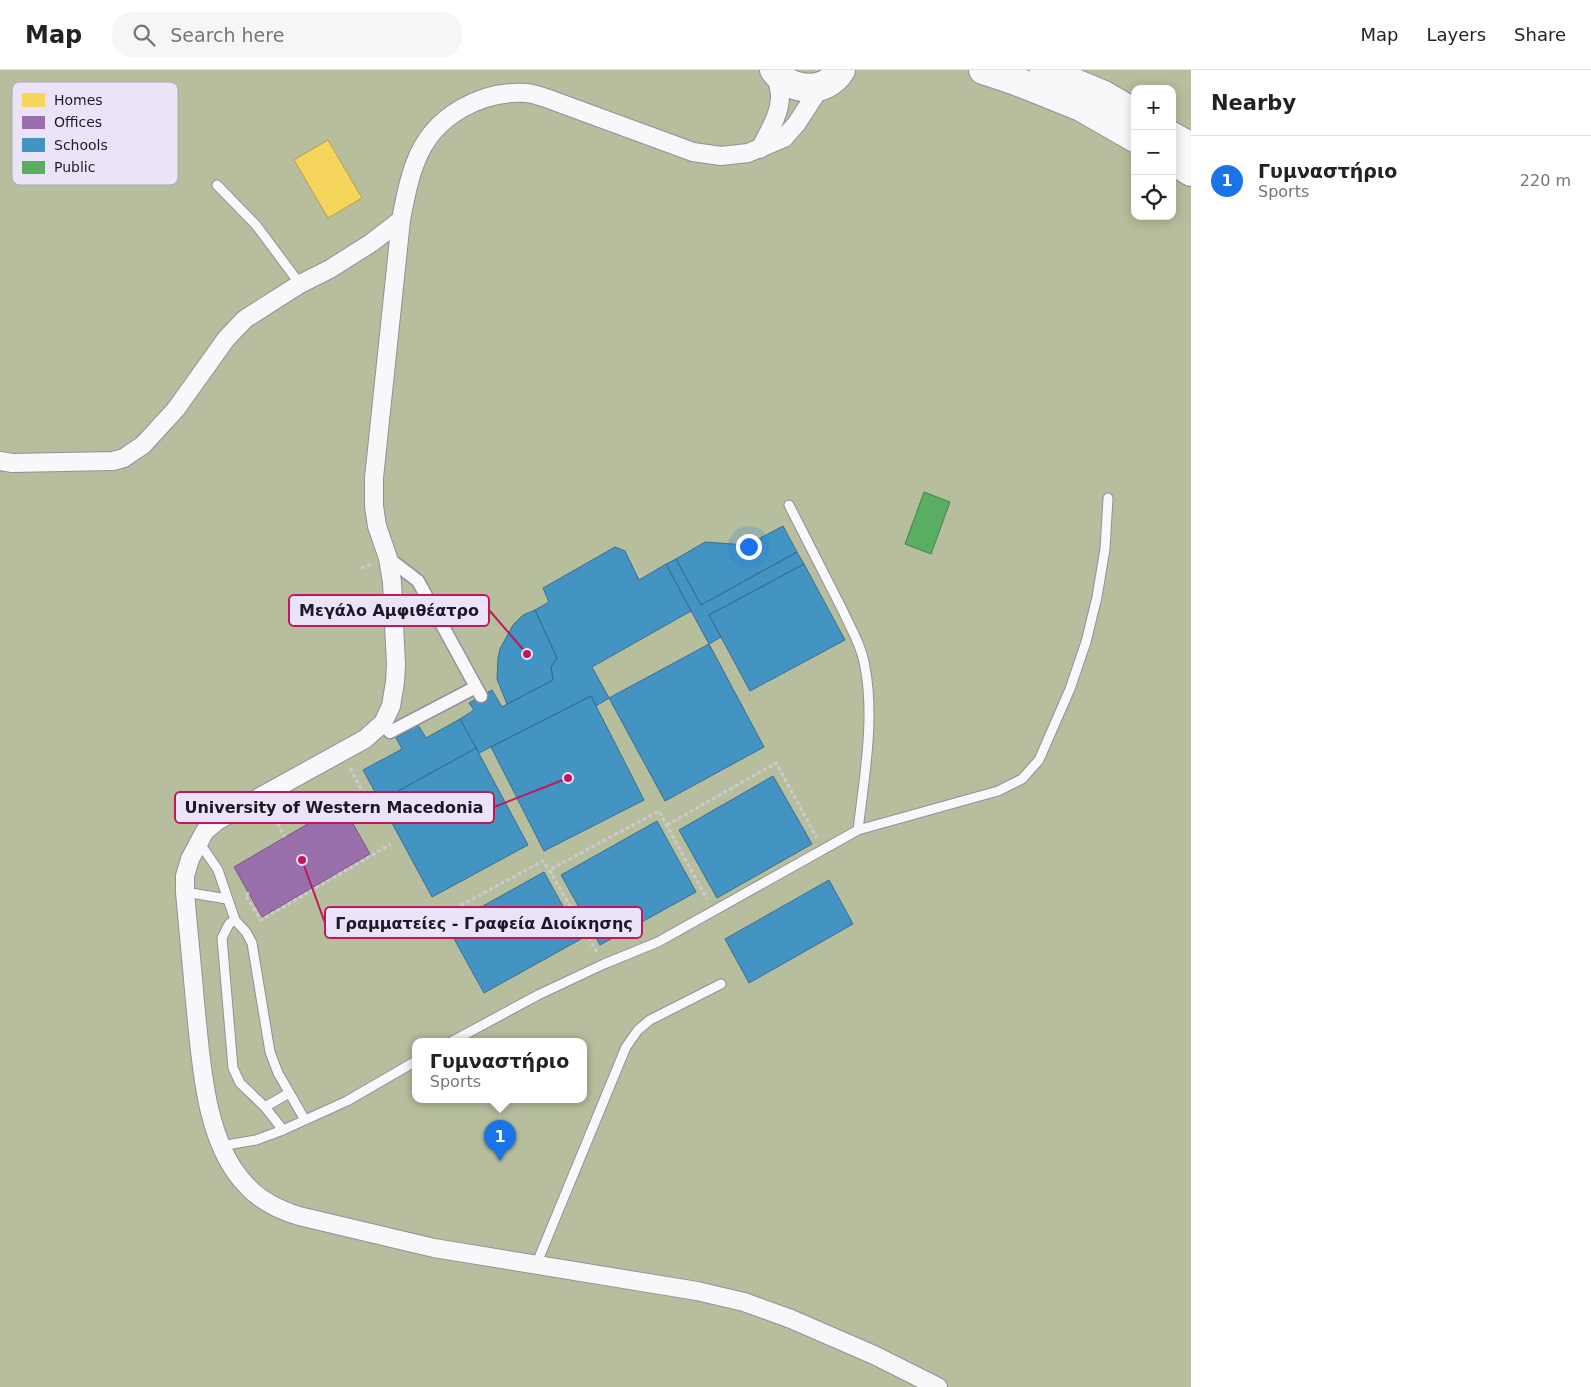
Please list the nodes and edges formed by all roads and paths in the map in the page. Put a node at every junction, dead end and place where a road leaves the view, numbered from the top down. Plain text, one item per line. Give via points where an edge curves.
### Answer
1 (983, 70) edge
2 (1044, 70) edge
3 (775, 71) edge
4 (837, 75) edge
5 (1131, 111) edge
6 (1131, 136) edge
7 (1176, 139) edge
8 (1191, 148) edge
9 (760, 149) junction
10 (1176, 163) edge
11 (1191, 172) edge
12 (217, 185) dead end
13 (401, 220) junction
14 (300, 284) junction
15 (0, 461) edge
16 (1108, 498) dead end
17 (788, 506) dead end
18 (388, 558) junction
19 (384, 723) junction
20 (341, 752) junction
21 (262, 796) junction
22 (374, 813) dead end
23 (667, 826) junction
24 (858, 830) junction
25 (285, 837) dead end
26 (199, 842) junction
27 (391, 844) dead end
28 (823, 850) junction
29 (549, 870) junction
30 (185, 892) junction
31 (249, 893) dead end
32 (228, 899) junction
33 (714, 911) junction
34 (235, 920) junction
35 (432, 921) dead end
36 (604, 964) junction
37 (721, 984) dead end
38 (458, 1038) edge
39 (412, 1063) edge
40 (289, 1093) junction
41 (265, 1107) junction
42 (305, 1120) junction
43 (283, 1130) junction
44 (221, 1146) junction
45 (536, 1265) junction
46 (938, 1387) edge

1 - 6 main road via 1081,107
2 - 5 main road via 1097,92
3 - 4 main road via 784,81 808,88
3 - 9 street via 780,95 778,110
4 - 9 street via 784,138
7 - 8 main road
9 - 13 street via 721,156 693,152 529,93 492,96 460,109 427,140 416,159
10 - 11 main road
12 - 14 lane via 256,225
13 - 14 street via 330,269
13 - 18 street via 374,478 376,519
14 - 15 street via 244,319 176,409 144,445 124,458 101,462
16 - 24 lane via 1105,549 1086,642 1070,689 1039,760 1022,779 998,791
17 - 24 lane via 847,620 865,665 869,687 868,752
18 - 19 street via 396,665 392,706
18 - 19 street via 418,581 478,692 390,732
19 - 20 street
20 - 21 street
20 - 22 path
21 - 25 path
21 - 26 street via 217,821 205,831
23 - 28 path via 776,763
23 - 29 path via 659,811
23 - 33 path
24 - 28 lane
26 - 30 street via 185,876
26 - 32 lane via 218,870
27 - 31 path via 261,920 245,895
28 - 33 lane
29 - 35 path via 543,860
29 - 36 path
30 - 32 lane
30 - 44 street via 200,1057 211,1118
32 - 34 lane
33 - 36 lane via 658,942
34 - 40 lane via 252,943 270,1052
34 - 41 lane via 229,924 222,938 233,1068 240,1082
36 - 38 lane
37 - 45 lane via 650,1020 626,1046
39 - 42 lane
40 - 41 lane
40 - 42 lane
41 - 43 lane
42 - 43 lane
43 - 44 lane via 256,1140
44 - 45 street via 246,1185 282,1211 434,1248
45 - 46 street via 744,1302 874,1355

